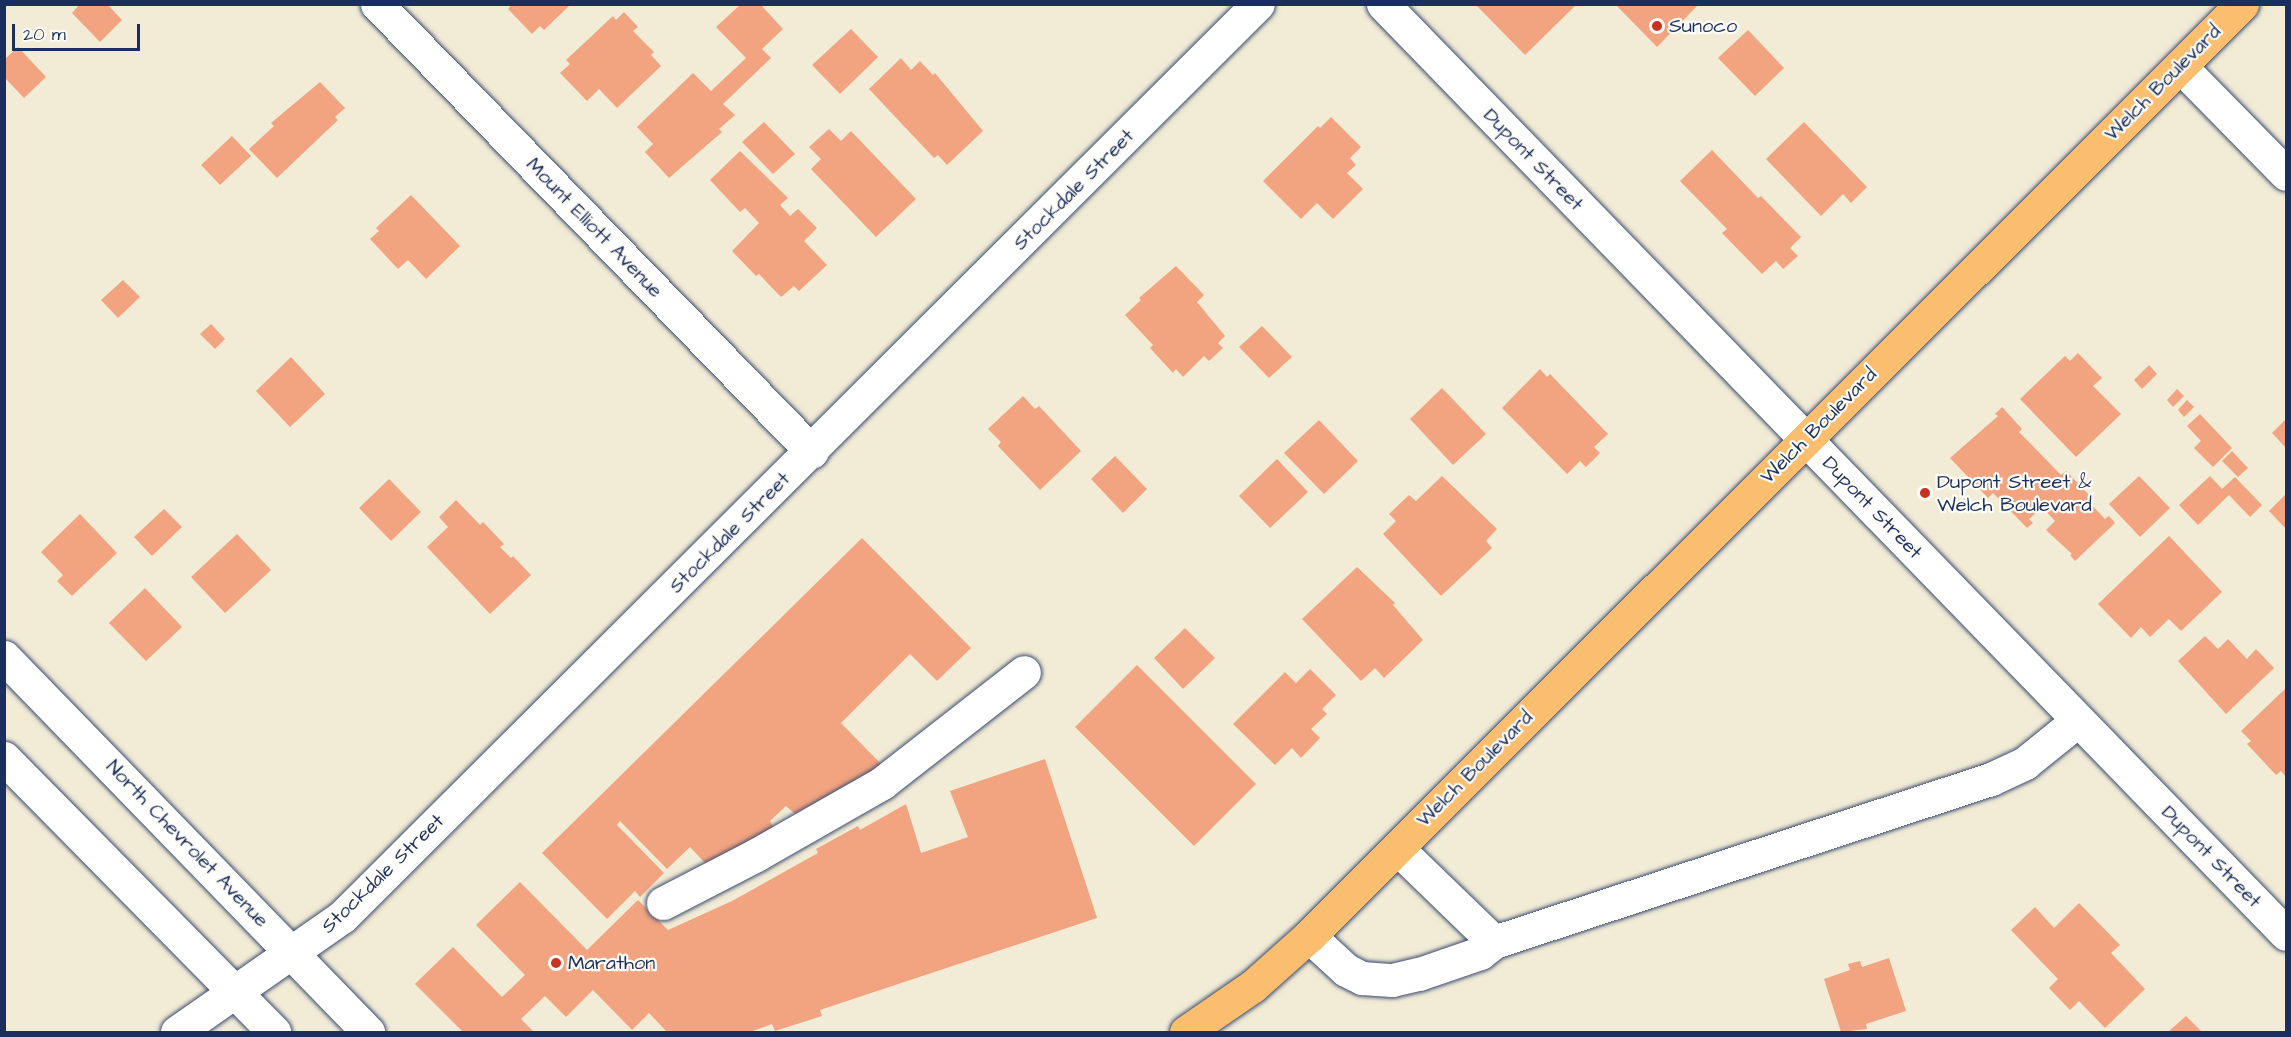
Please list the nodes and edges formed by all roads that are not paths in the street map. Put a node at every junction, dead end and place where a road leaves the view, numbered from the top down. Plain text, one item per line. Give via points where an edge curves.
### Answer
1 (377, 4) edge
2 (1258, 4) edge
3 (1383, 4) edge
4 (2242, 4) edge
5 (2180, 66) junction
6 (2286, 174) edge
7 (1804, 440) junction
8 (812, 452) junction
9 (4, 657) edge
10 (1024, 672) dead end
11 (2077, 721) junction
12 (4, 758) edge
13 (1397, 848) junction
14 (663, 903) dead end
15 (2286, 934) edge
16 (1309, 936) junction
17 (1494, 942) junction
18 (292, 953) junction
19 (234, 992) junction
20 (177, 1032) edge
21 (274, 1032) edge
22 (368, 1032) edge
23 (1186, 1032) edge

1 - 8 street, Mount Elliott Avenue
2 - 8 street, Stockdale Street
3 - 7 street, Dupont Street
4 - 5 main road, Welch Boulevard
5 - 6 street
5 - 7 main road, Welch Boulevard
7 - 11 street, Dupont Street
7 - 13 main road, Welch Boulevard
8 - 18 street, Stockdale Street via 350,909
9 - 18 street, North Chevrolet Avenue
10 - 14 street via 882,783
11 - 15 street, Dupont Street
11 - 17 street via 2025,763 1991,779
12 - 19 street
13 - 16 main road, Welch Boulevard
13 - 17 street
16 - 17 street via 1346,970 1377,981 1448,965 1480,953
16 - 23 main road, Welch Boulevard via 1252,986
18 - 19 street, Stockdale Street
18 - 22 street, North Chevrolet Avenue
19 - 20 street, Stockdale Street
19 - 21 street

